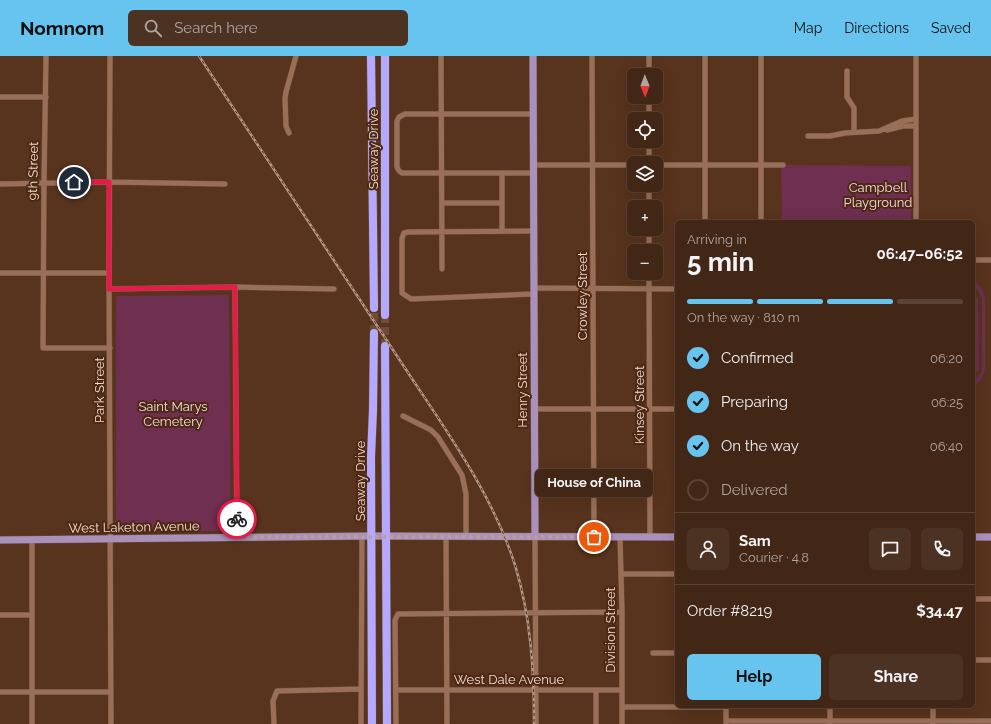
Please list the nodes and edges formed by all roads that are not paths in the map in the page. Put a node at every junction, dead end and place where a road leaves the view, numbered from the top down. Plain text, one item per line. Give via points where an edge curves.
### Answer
1 (46, 56) edge
2 (110, 56) edge
3 (296, 56) edge
4 (372, 56) edge
5 (385, 56) edge
6 (441, 56) edge
7 (533, 56) edge
8 (592, 56) edge
9 (649, 56) edge
10 (705, 56) edge
11 (761, 56) edge
12 (916, 56) edge
13 (649, 68) edge
14 (847, 71) dead end
15 (0, 97) edge
16 (46, 97) junction
17 (442, 114) junction
18 (533, 114) junction
19 (916, 119) junction
20 (385, 126) junction
21 (916, 126) junction
22 (884, 130) junction
23 (854, 132) junction
24 (290, 133) dead end
25 (808, 136) dead end
26 (592, 164) junction
27 (627, 164) edge
28 (534, 165) junction
29 (663, 165) edge
30 (705, 165) junction
31 (761, 165) junction
32 (783, 165) dead end
33 (442, 173) junction
34 (502, 173) junction
35 (533, 173) junction
36 (109, 182) junction
37 (44, 183) junction
38 (0, 184) edge
39 (225, 184) dead end
40 (442, 203) junction
41 (502, 203) junction
42 (705, 220) edge
43 (761, 220) edge
44 (916, 220) edge
45 (502, 231) junction
46 (533, 231) junction
47 (442, 232) junction
48 (975, 260) edge
49 (991, 260) edge
50 (442, 269) dead end
51 (0, 273) edge
52 (44, 273) junction
53 (109, 273) junction
54 (649, 280) edge
55 (235, 287) junction
56 (592, 288) junction
57 (649, 288) junction
58 (675, 288) edge
59 (109, 289) junction
60 (334, 289) dead end
61 (533, 291) junction
62 (374, 308) tunnel mouth
63 (385, 315) tunnel mouth
64 (374, 333) tunnel mouth
65 (385, 346) tunnel mouth
66 (110, 348) junction
67 (534, 409) junction
68 (593, 409) junction
69 (650, 409) junction
70 (675, 409) edge
71 (403, 416) dead end
72 (372, 457) junction
73 (387, 527) junction
74 (362, 536) junction
75 (372, 536) junction
76 (535, 536) junction
77 (620, 536) junction
78 (650, 536) junction
79 (237, 537) junction
80 (387, 537) junction
81 (446, 537) junction
82 (466, 537) junction
83 (594, 537) junction
84 (675, 537) edge
85 (975, 537) edge
86 (991, 537) edge
87 (0, 540) edge
88 (32, 540) junction
89 (110, 540) junction
90 (372, 547) junction
91 (621, 574) junction
92 (675, 574) edge
93 (975, 599) edge
94 (991, 599) edge
95 (535, 612) junction
96 (622, 612) junction
97 (446, 613) junction
98 (0, 615) edge
99 (32, 615) junction
100 (387, 638) junction
101 (654, 652) dead end
102 (675, 653) edge
103 (975, 660) edge
104 (991, 660) edge
105 (361, 689) junction
106 (396, 690) junction
107 (447, 690) junction
108 (535, 690) junction
109 (596, 690) junction
110 (622, 690) junction
111 (0, 692) edge
112 (32, 692) junction
113 (111, 692) junction
114 (675, 706) edge
115 (622, 707) junction
116 (726, 708) edge
117 (830, 708) edge
118 (933, 708) edge
119 (991, 721) edge
120 (933, 722) edge
121 (726, 723) edge
122 (830, 723) edge
123 (32, 724) edge
124 (111, 724) edge
125 (274, 724) edge
126 (361, 724) edge
127 (372, 724) edge
128 (387, 724) edge
129 (396, 724) edge
130 (447, 724) edge
131 (536, 724) edge
132 (596, 724) edge
133 (622, 724) edge

1 - 16 street, 9th Street
2 - 36 street, Park Street
3 - 24 street via 285,98 286,126
4 - 20 highway via 375,127 378,130
4 - 62 highway, Seaway Drive
5 - 20 highway, Seaway Drive
6 - 17 street
7 - 18 main road, Henry Street
8 - 26 street, Crowley Street
9 - 13 street
10 - 30 street
11 - 31 street
12 - 19 street
14 - 23 street via 847,97 854,108
15 - 16 street
16 - 37 street, 9th Street
17 - 18 street
17 - 33 street
17 - 33 street via 405,114 400,117 397,124 399,171
18 - 28 main road, Henry Street
19 - 21 street
19 - 22 street via 902,121
20 - 63 highway, Seaway Drive
21 - 22 street
21 - 44 street
22 - 23 street
23 - 25 street
26 - 27 street
26 - 28 street
26 - 56 street, Crowley Street
28 - 35 main road, Henry Street
29 - 30 street
30 - 31 street
30 - 42 street
31 - 32 street
31 - 43 street
33 - 34 street
33 - 40 street
34 - 35 street
34 - 41 street
35 - 46 main road, Henry Street
36 - 37 street
36 - 39 street
36 - 53 street, Park Street
37 - 38 street
37 - 52 street, 9th Street
40 - 41 street
40 - 47 street
41 - 45 street
45 - 46 street
45 - 47 street
46 - 61 main road, Henry Street
47 - 50 street
47 - 61 street via 404,233 402,293 405,297 411,299
48 - 49 street
51 - 52 street
52 - 53 street
52 - 66 street, 9th Street via 44,348
53 - 59 street, Park Street
54 - 57 street, Kinsey Street
55 - 59 street
55 - 60 street
55 - 79 street
56 - 57 street
56 - 61 street
56 - 68 street, Crowley Street
57 - 58 street
57 - 69 street, Kinsey Street
59 - 66 street, Park Street
61 - 67 main road, Henry Street
64 - 72 highway, Seaway Drive
65 - 73 highway, Seaway Drive
66 - 89 street, Park Street
67 - 68 street
67 - 76 main road, Henry Street
68 - 69 street
68 - 83 street, Crowley Street
69 - 70 street
69 - 78 street, Kinsey Street
71 - 82 street via 431,430 438,437 462,475 466,494
72 - 73 highway via 376,447 381,446 384,520
72 - 75 highway, Seaway Drive
73 - 80 highway, Seaway Drive
74 - 75 main road, West Laketon Avenue
74 - 79 main road, West Laketon Avenue
74 - 105 street
75 - 80 main road, West Laketon Avenue
75 - 90 highway, Seaway Drive
76 - 82 main road, West Laketon Avenue
76 - 83 main road, West Laketon Avenue
76 - 95 street, Henry Street
77 - 78 main road, West Laketon Avenue
77 - 83 main road, West Laketon Avenue
77 - 91 street, Division Street
78 - 84 main road, West Laketon Avenue
79 - 89 main road, West Laketon Avenue
80 - 81 main road, West Laketon Avenue
80 - 100 highway, Seaway Drive
81 - 82 main road, West Laketon Avenue
81 - 97 street
85 - 86 main road
87 - 88 main road, West Laketon Avenue
88 - 89 main road, West Laketon Avenue
88 - 99 street
89 - 113 street, Park Street
90 - 100 highway via 376,554 376,638 378,642
90 - 127 highway, Seaway Drive
91 - 92 street
91 - 96 street, Division Street
93 - 94 street
95 - 96 street
95 - 97 street
95 - 108 street, Henry Street
96 - 110 street, Division Street
97 - 106 street via 398,614 395,620
97 - 107 street
98 - 99 street
99 - 112 street
100 - 128 highway, Seaway Drive
101 - 102 street
103 - 104 street
105 - 125 street via 277,691 274,701
105 - 126 street
106 - 107 street, West Dale Avenue
106 - 129 street
107 - 108 street, West Dale Avenue
107 - 130 street
108 - 109 street, West Dale Avenue
108 - 131 street, Henry Street
109 - 110 street, West Dale Avenue
109 - 132 street
110 - 115 street, Division Street
111 - 112 street
112 - 113 street
112 - 123 street
113 - 124 street, Park Street
114 - 115 street
115 - 133 street, Division Street
116 - 121 street
117 - 122 street
118 - 120 street
119 - 120 street
120 - 122 street
121 - 122 street

